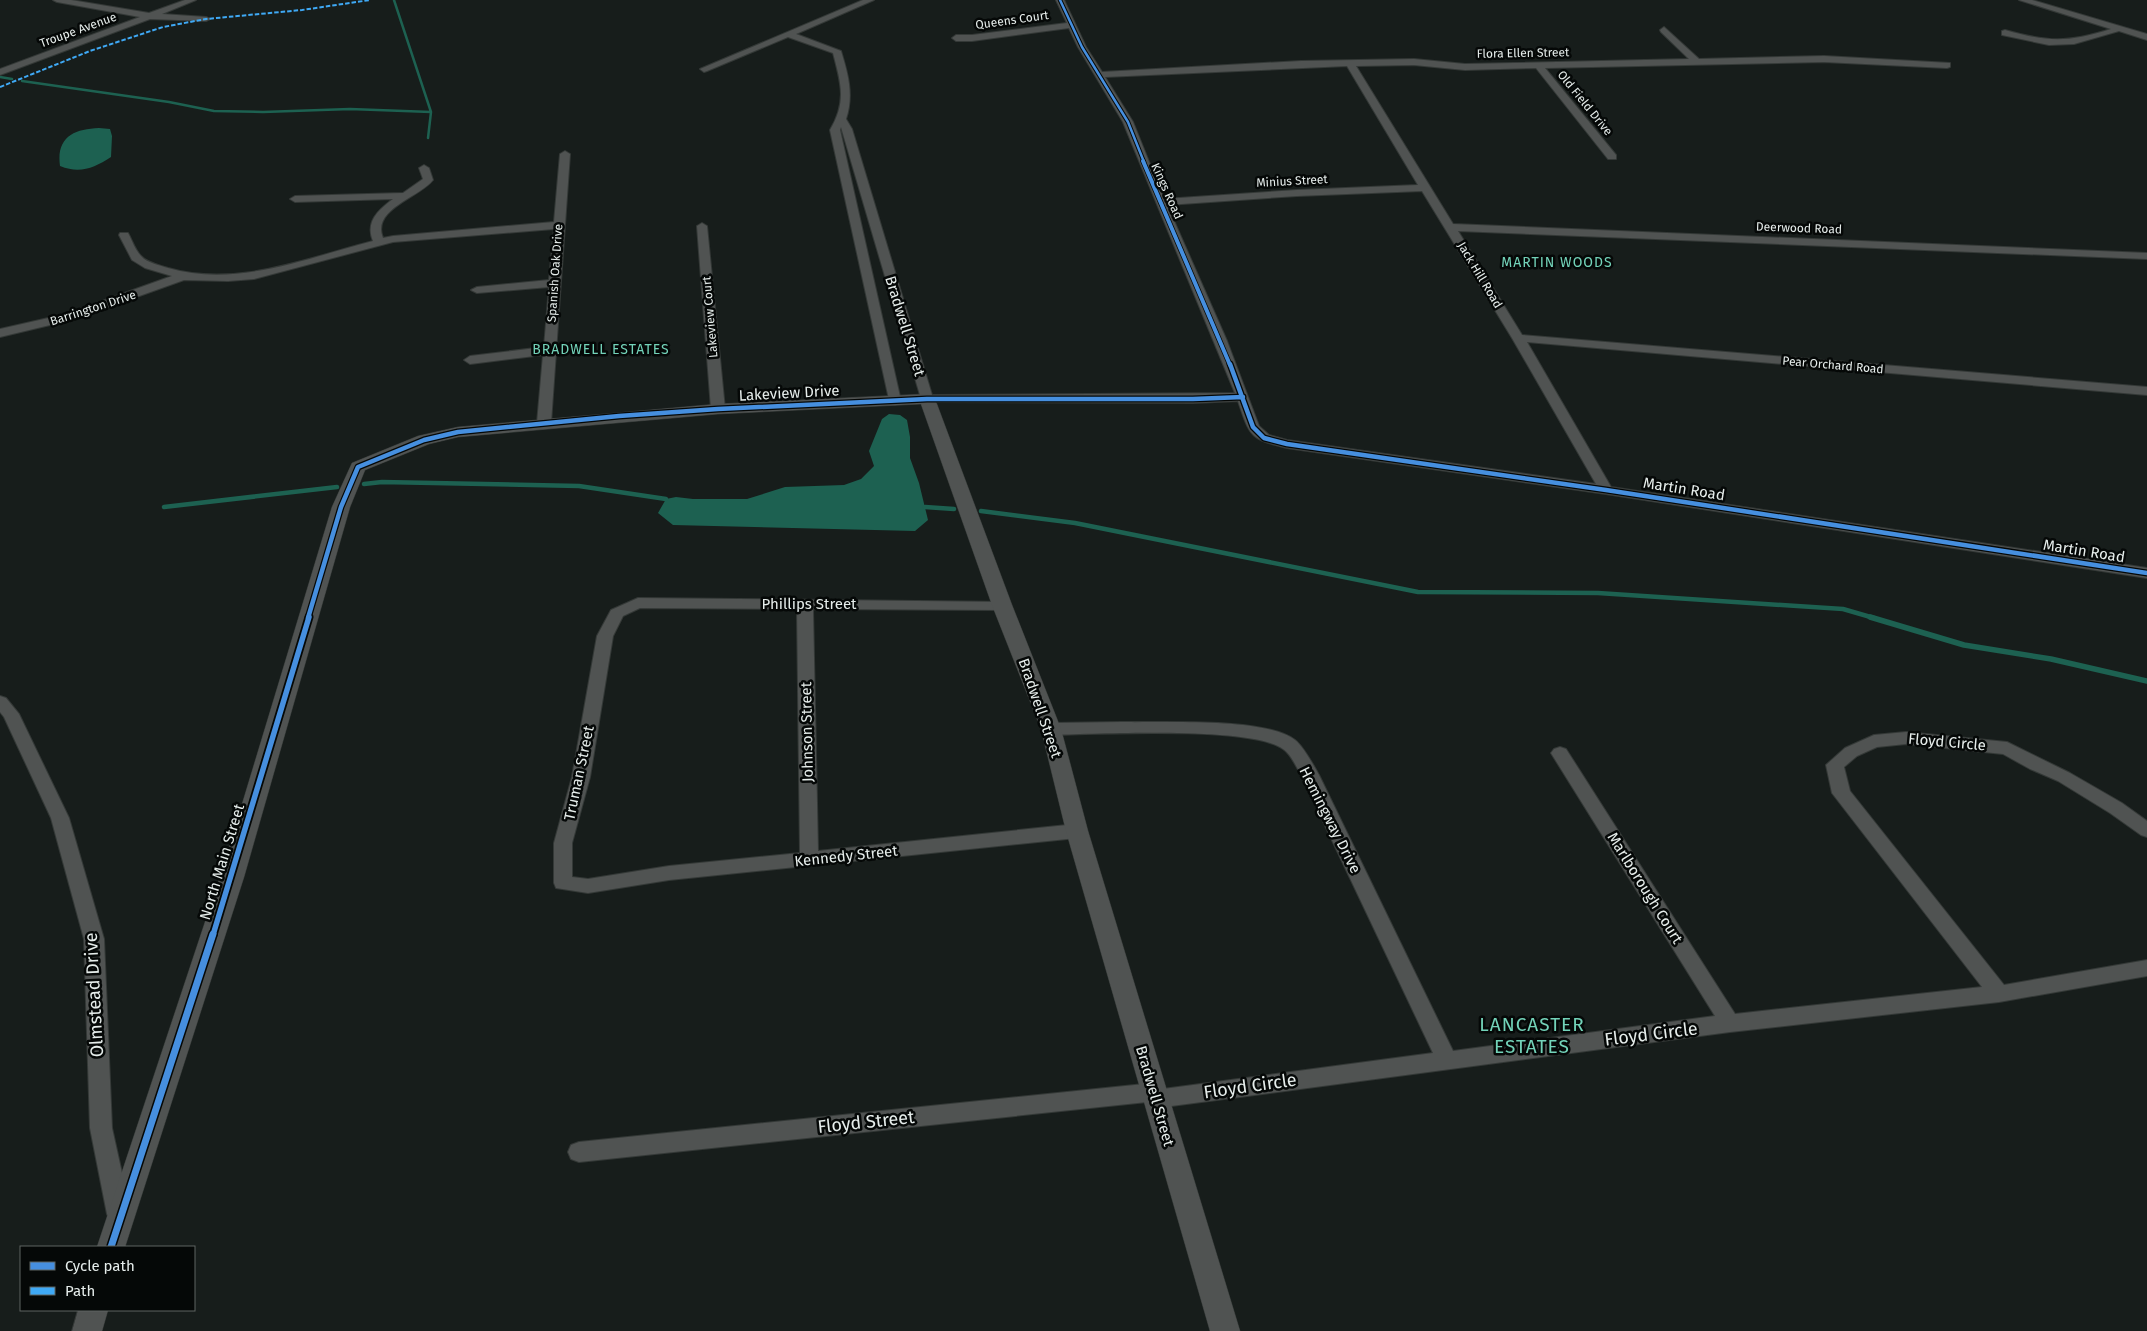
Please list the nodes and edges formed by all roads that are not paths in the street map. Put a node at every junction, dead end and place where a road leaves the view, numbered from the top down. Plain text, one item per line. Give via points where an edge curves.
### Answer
1 (57, 0) edge
2 (192, 0) edge
3 (870, 0) edge
4 (1060, 0) edge
5 (2023, 0) edge
6 (149, 16) junction
7 (206, 19) dead end
8 (1072, 25) junction
9 (2118, 29) junction
10 (1664, 30) dead end
11 (2005, 33) dead end
12 (788, 34) junction
13 (2147, 37) edge
14 (956, 38) dead end
15 (1696, 61) junction
16 (1350, 63) junction
17 (1538, 65) junction
18 (1947, 65) dead end
19 (704, 69) dead end
20 (0, 72) edge
21 (1099, 75) junction
22 (842, 120) junction
23 (565, 154) dead end
24 (1612, 157) dead end
25 (424, 168) dead end
26 (1425, 188) junction
27 (405, 196) junction
28 (295, 199) dead end
29 (1162, 202) junction
30 (558, 225) junction
31 (702, 226) dead end
32 (1450, 227) junction
33 (124, 235) dead end
34 (379, 242) junction
35 (2147, 256) edge
36 (183, 276) junction
37 (554, 283) junction
38 (477, 290) dead end
39 (0, 333) edge
40 (1518, 338) junction
41 (550, 350) junction
42 (470, 360) dead end
43 (2147, 391) edge
44 (1243, 397) junction
45 (927, 399) junction
46 (895, 401) junction
47 (718, 409) junction
48 (544, 423) junction
49 (352, 481) joint
50 (1606, 490) junction
51 (2147, 573) edge
52 (805, 604) junction
53 (1002, 604) junction
54 (617, 612) joint
55 (4, 711) edge
56 (1051, 729) junction
57 (1560, 753) dead end
58 (2147, 830) edge
59 (1077, 831) junction
60 (809, 860) junction
61 (615, 882) joint
62 (2147, 968) edge
63 (1999, 994) junction
64 (1730, 1023) junction
65 (1447, 1060) junction
66 (1155, 1095) junction
67 (579, 1152) dead end
68 (119, 1216) junction
69 (110, 1246) edge
70 (93, 1311) edge
71 (87, 1331) edge
72 (1225, 1331) edge

1 - 6 street
2 - 6 street, Troupe Avenue
3 - 12 street
4 - 8 street, Kings Road
5 - 9 street
6 - 7 street
6 - 20 street, Troupe Avenue
8 - 14 street, Queens Court
8 - 21 street, Kings Road
9 - 11 street via 2071,44 2031,41
9 - 13 street
10 - 15 street
12 - 19 street
12 - 22 street, Bradwell Street via 837,51 847,88
15 - 17 street, Flora Ellen Street
15 - 18 street, Flora Ellen Street via 1824,59
16 - 17 street, Flora Ellen Street via 1414,62 1465,67
16 - 21 street, Flora Ellen Street
16 - 26 street, Jack Hill Road
17 - 24 street, Old Field Drive
21 - 29 street, Kings Road via 1128,122
22 - 45 street, Bradwell Street
22 - 46 street, Bradwell Street via 835,130
23 - 30 street, Spanish Oak Drive
25 - 27 street via 428,180
26 - 29 street, Minius Street
26 - 32 street, Jack Hill Road
27 - 28 street
27 - 34 street via 377,222 374,229
29 - 44 street, Kings Road
30 - 34 street
30 - 37 street, Spanish Oak Drive
31 - 47 street, Lakeview Court
32 - 35 street, Deerwood Road
32 - 40 street, Jack Hill Road
33 - 36 street via 136,258 149,266
34 - 36 street via 254,276
36 - 39 street, Barrington Drive via 101,308
37 - 38 street
37 - 41 street, Spanish Oak Drive
40 - 43 street, Pear Orchard Road
40 - 50 street, Jack Hill Road
41 - 42 street
41 - 48 street, Spanish Oak Drive
44 - 45 street, Lakeview Drive
44 - 50 street, Martin Road via 1253,427 1264,438 1287,444
45 - 46 street, Lakeview Drive
45 - 53 street, Bradwell Street
46 - 47 street, Lakeview Drive
47 - 48 street, Lakeview Drive
48 - 49 street, Lakeview Drive via 458,432 424,440 358,468
49 - 68 street, North Main Street via 341,507 232,877
50 - 51 street, Martin Road
52 - 53 street, Phillips Street
52 - 54 street, Phillips Street via 638,603
52 - 60 street, Johnson Street
53 - 56 street, Bradwell Street
54 - 61 street, Truman Street via 605,636 582,777 563,843 563,883 588,886
55 - 68 street, Olmstead Drive via 60,818 94,939 101,1128
56 - 59 street, Bradwell Street
56 - 65 street, Hemingway Drive via 1221,729 1271,735 1290,745 1310,775
57 - 64 street, Marlborough Court
58 - 63 street, Floyd Circle via 2064,777 2007,748 1906,738 1874,741 1851,752 1835,765 1841,793
59 - 60 street, Kennedy Street
59 - 66 street, Bradwell Street
60 - 61 street, Kennedy Street via 669,873
62 - 63 street, Floyd Circle
63 - 64 street, Floyd Circle
64 - 65 street, Floyd Circle
65 - 66 street, Floyd Circle
66 - 67 street, Floyd Street
66 - 72 street, Bradwell Street
68 - 69 street, North Main Street
70 - 71 street

